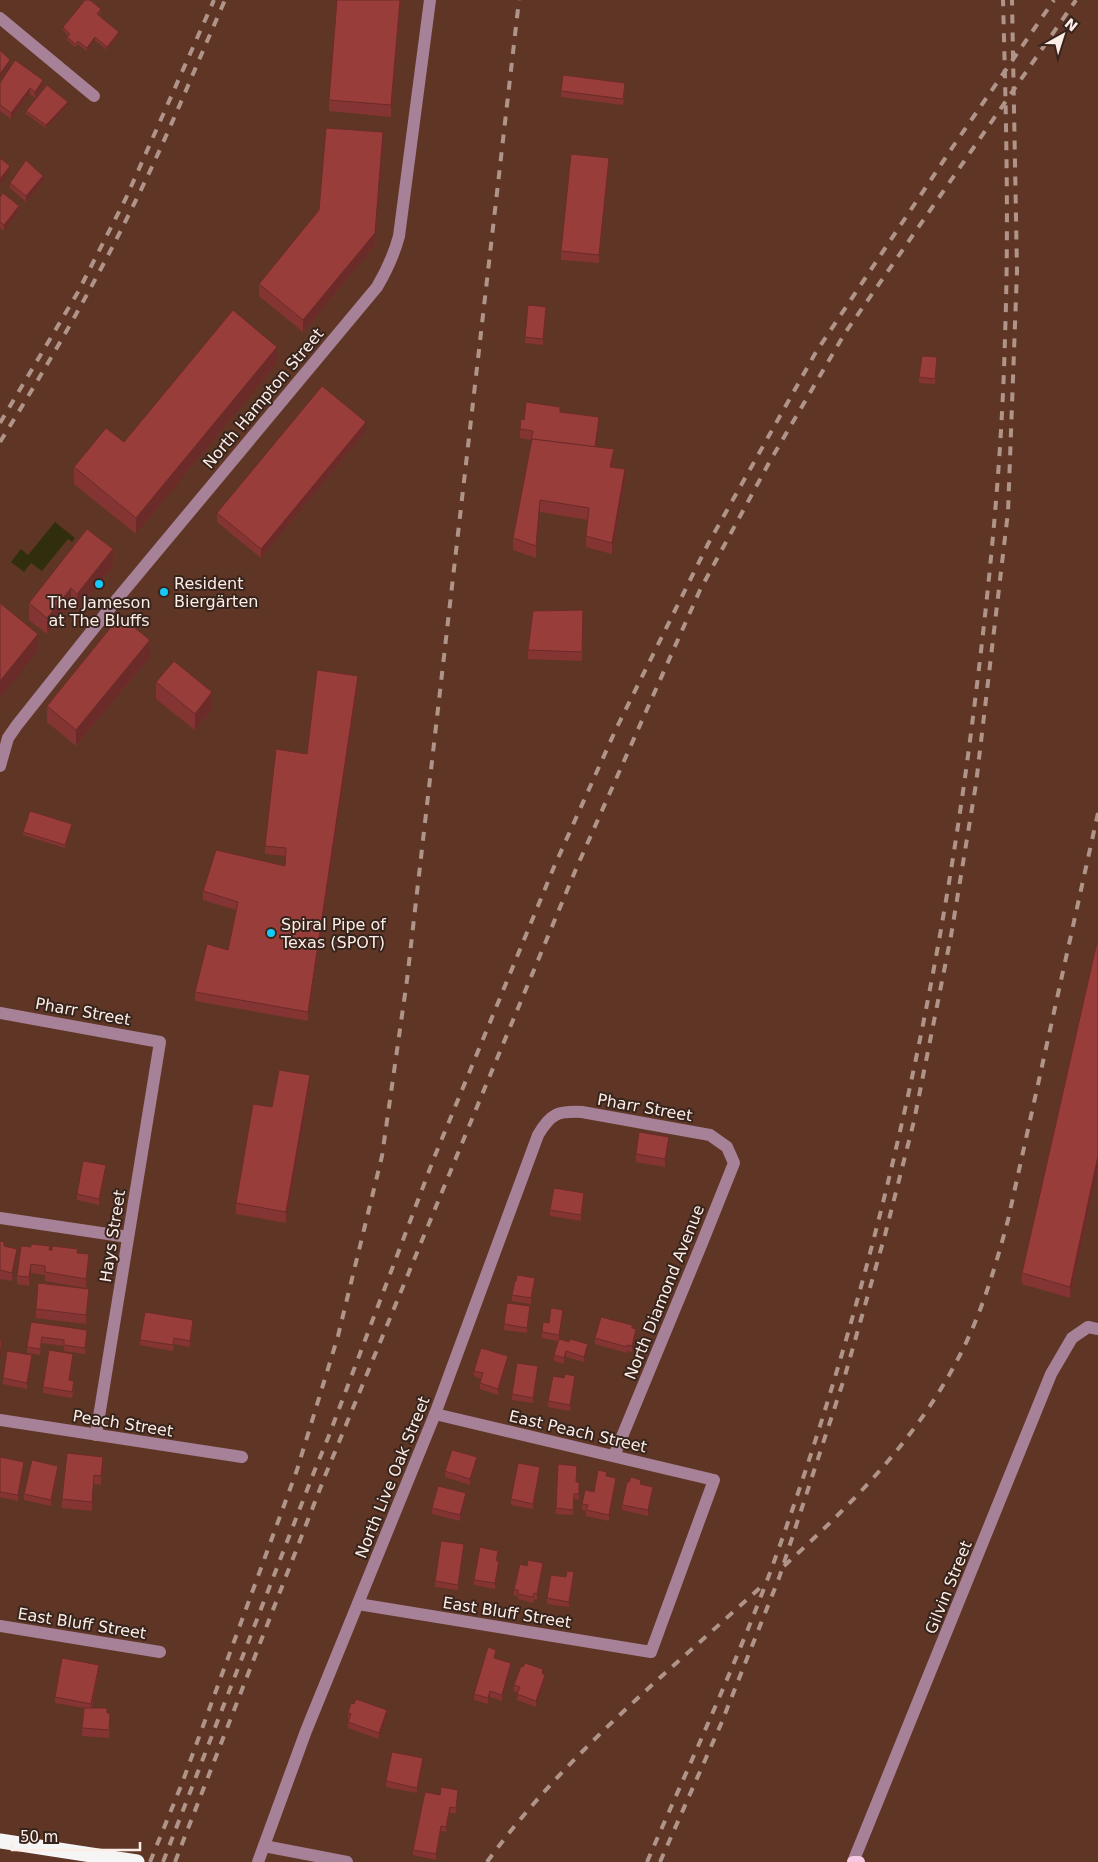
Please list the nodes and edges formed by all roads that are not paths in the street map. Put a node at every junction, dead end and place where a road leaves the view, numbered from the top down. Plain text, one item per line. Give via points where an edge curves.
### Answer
1 (430, 0) edge
2 (0, 18) edge
3 (94, 96) dead end
4 (0, 766) edge
5 (0, 1013) edge
6 (160, 1042) joint
7 (562, 1111) joint
8 (720, 1142) joint
9 (0, 1218) edge
10 (128, 1237) junction
11 (1098, 1329) edge
12 (435, 1414) junction
13 (0, 1420) edge
14 (96, 1435) junction
15 (614, 1456) junction
16 (242, 1457) dead end
17 (358, 1604) junction
18 (0, 1626) edge
19 (160, 1652) dead end
20 (651, 1652) joint
21 (0, 1841) edge
22 (264, 1846) junction
23 (137, 1862) edge
24 (258, 1862) edge
25 (347, 1862) edge
26 (853, 1862) edge
27 (859, 1862) edge

1 - 4 street, North Hampton Street via 399,236 388,269 377,287 118,598 17,725 8,738
2 - 3 street
5 - 6 street, Pharr Street
6 - 10 street, Hays Street
7 - 8 street, Pharr Street via 710,1135
7 - 12 street, North Live Oak Street via 546,1122 538,1135
8 - 15 street, North Diamond Avenue via 727,1147 734,1163
9 - 10 street
10 - 14 street, Hays Street
11 - 26 street, Gilvin Street via 1088,1327 1072,1338 1051,1374
12 - 15 street, East Peach Street
12 - 17 street, North Live Oak Street
13 - 14 street, Peach Street
14 - 16 street, Peach Street
15 - 20 street, East Peach Street via 714,1480
17 - 20 street, East Bluff Street
17 - 22 street, North Live Oak Street
18 - 19 street, East Bluff Street
21 - 23 highway
22 - 24 street, North Live Oak Street
22 - 25 street
26 - 27 main road

